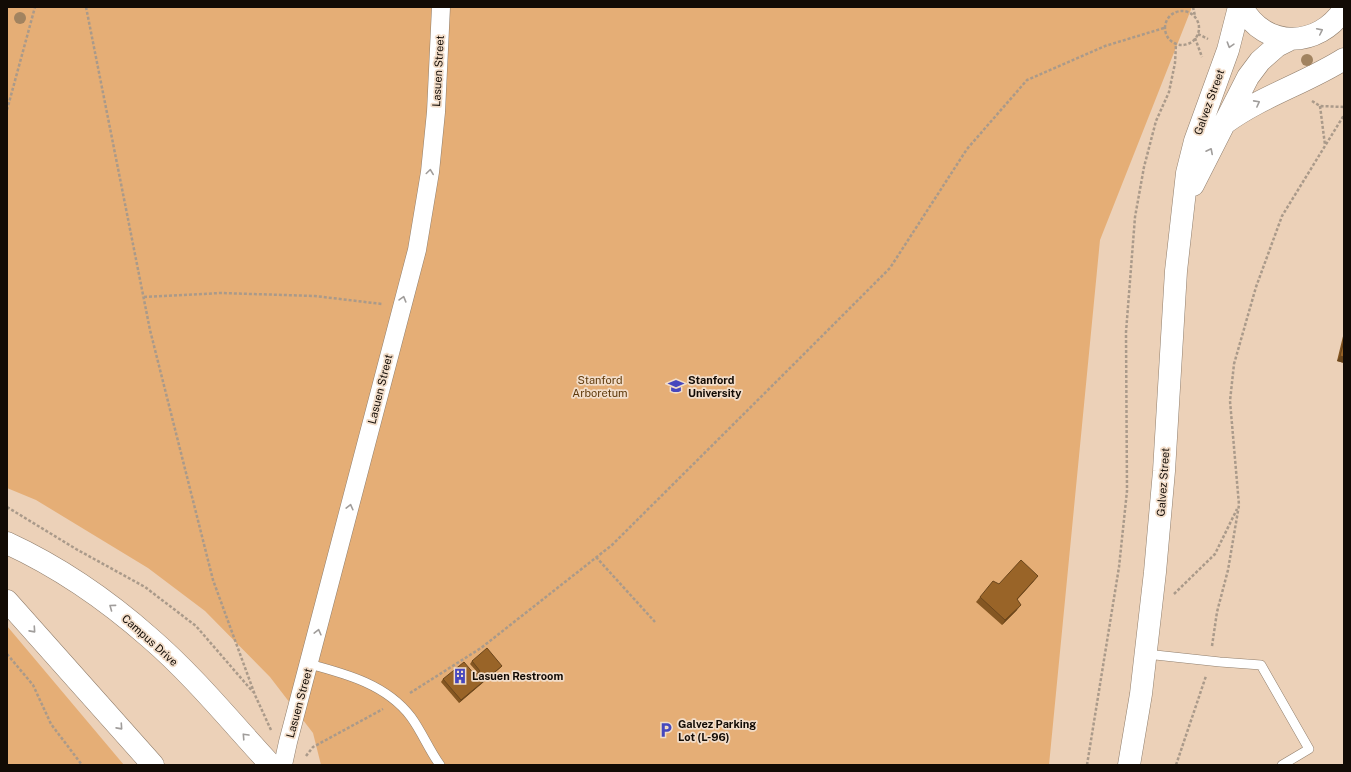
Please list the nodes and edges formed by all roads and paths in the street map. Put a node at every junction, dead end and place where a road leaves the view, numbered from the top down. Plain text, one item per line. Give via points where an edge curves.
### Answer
1 (35, 7) edge
2 (86, 7) edge
3 (441, 7) edge
4 (1176, 7) edge
5 (1193, 7) edge
6 (1240, 7) edge
7 (1344, 9) edge
8 (1177, 11) junction
9 (1196, 18) junction
10 (1164, 28) junction
11 (1289, 40) junction
12 (1176, 44) junction
13 (1344, 59) edge
14 (1344, 107) edge
15 (7, 110) edge
16 (1344, 115) edge
17 (1224, 124) junction
18 (1325, 145) junction
19 (1186, 198) junction
20 (144, 297) junction
21 (400, 308) junction
22 (1239, 505) junction
23 (7, 507) edge
24 (7, 543) edge
25 (596, 557) junction
26 (7, 601) edge
27 (1150, 618) junction
28 (655, 622) dead end
29 (7, 654) edge
30 (1146, 654) junction
31 (1210, 661) junction
32 (309, 664) junction
33 (256, 695) junction
34 (397, 701) junction
35 (304, 759) dead end
36 (280, 760) edge
37 (82, 765) edge
38 (153, 765) edge
39 (440, 765) edge
40 (1087, 765) edge
41 (1129, 765) edge
42 (1176, 765) edge
43 (1282, 765) edge

1 - 15 path
2 - 20 path
21 -> 3 street, Lasuen Street via 417,250 430,172
4 - 8 path
5 - 9 path
6 - 11 street via 1264,30
6 -> 19 street, Galvez Street via 1228,50 1195,141 1187,173
11 -> 7 street via 1305,38 1328,27
8 - 9 path via 1188,12
8 - 10 path via 1168,18
9 - 12 path via 1199,28 1195,38 1185,45
10 - 12 path via 1169,39
10 - 25 path via 1105,46 1027,80 967,149 890,268 612,545
11 - 17 street, Galvez Street via 1277,46 1255,66
12 - 40 path via 1169,92 1156,122 1144,167 1135,217 1126,332 1127,491 1119,567
17 -> 13 street via 1259,101 1319,75
14 - 18 path via 1320,106
16 - 18 path
19 -> 17 street, Galvez Street
18 - 22 path via 1282,216 1256,287 1234,364 1230,401
19 - 27 street, Galvez Street via 1176,271 1164,471
20 - 21 path via 221,293 315,296
20 - 33 path via 213,580
32 -> 21 street, Lasuen Street
22 - 27 path via 1215,554
22 - 31 path via 1228,570 1217,612
23 - 33 path via 145,587 196,626
36 -> 24 street, Campus Drive via 191,679 151,638 116,610 73,579
25 - 28 path
25 - 34 path via 481,648
26 -> 38 street
27 - 30 street, Galvez Street
29 - 37 path via 33,685 51,724
30 - 31 lane
30 - 41 street, Galvez Street
31 - 42 path
31 - 43 lane via 1261,665 1308,749
32 - 34 lane via 347,674 372,685
32 - 36 street, Lasuen Street
33 - 36 path via 273,735
34 - 35 path via 313,747
34 - 39 lane via 411,718

